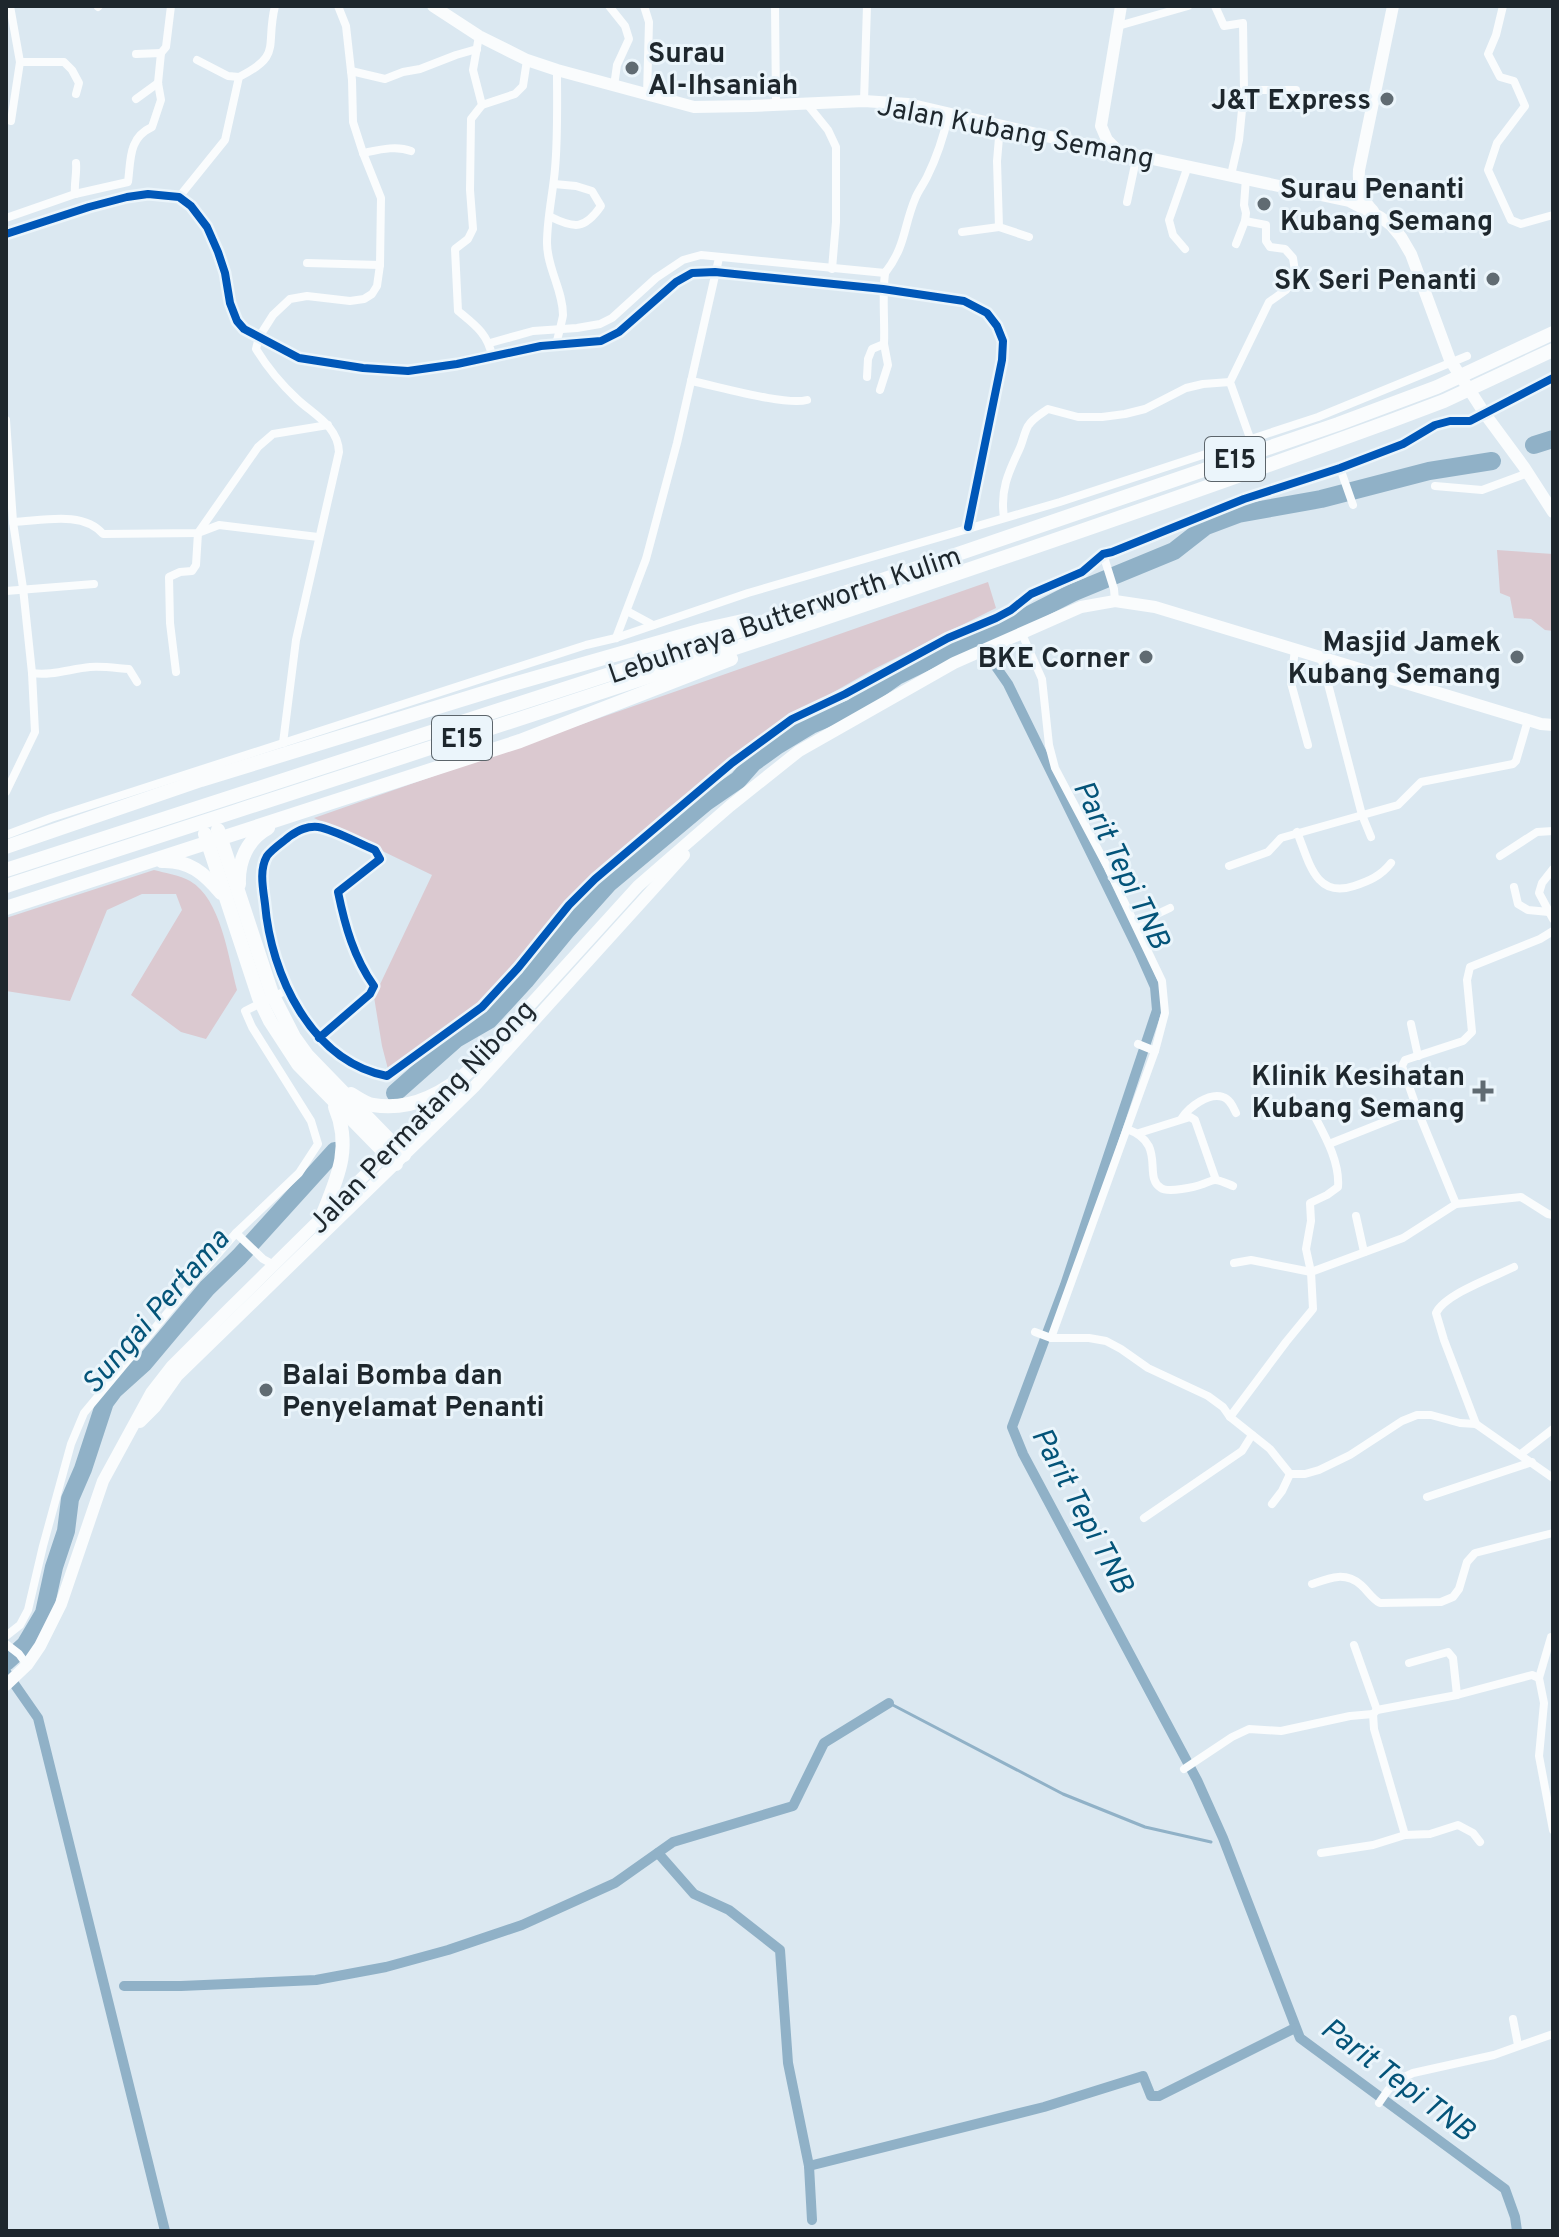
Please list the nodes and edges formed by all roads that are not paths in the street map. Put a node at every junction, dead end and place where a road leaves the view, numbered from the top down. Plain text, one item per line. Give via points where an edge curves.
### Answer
1 (10, 6) edge
2 (171, 6) edge
3 (275, 6) edge
4 (338, 6) edge
5 (433, 6) edge
6 (609, 6) edge
7 (644, 6) edge
8 (775, 6) edge
9 (867, 6) edge
10 (1121, 6) edge
11 (1188, 6) edge
12 (1215, 6) edge
13 (1393, 6) edge
14 (1503, 6) edge
15 (1118, 26) junction
16 (478, 42) junction
17 (161, 53) junction
18 (136, 54) dead end
19 (197, 60) dead end
20 (527, 60) junction
21 (20, 62) junction
22 (557, 70) junction
23 (351, 71) junction
24 (239, 77) junction
25 (158, 83) junction
26 (614, 86) junction
27 (1244, 90) junction
28 (1296, 90) dead end
29 (76, 94) dead end
30 (647, 95) junction
31 (136, 99) dead end
32 (864, 101) junction
33 (807, 104) junction
34 (482, 105) junction
35 (776, 105) junction
36 (949, 113) junction
37 (11, 121) dead end
38 (1000, 126) junction
39 (1101, 126) junction
40 (1071, 141) junction
41 (411, 151) dead end
42 (1119, 151) junction
43 (363, 153) junction
44 (1137, 155) junction
45 (76, 163) dead end
46 (1188, 166) junction
47 (1359, 170) junction
48 (1231, 175) junction
49 (1246, 178) junction
50 (554, 184) junction
51 (75, 194) junction
52 (1331, 196) junction
53 (179, 197) junction
54 (1127, 202) dead end
55 (1553, 215) edge
56 (551, 217) junction
57 (1380, 217) junction
58 (6, 218) edge
59 (1245, 221) junction
60 (999, 227) junction
61 (962, 232) dead end
62 (6, 234) edge
63 (1029, 237) dead end
64 (1236, 244) dead end
65 (1185, 249) dead end
66 (719, 258) junction
67 (307, 263) dead end
68 (380, 265) junction
69 (832, 269) junction
70 (715, 272) junction
71 (885, 273) junction
72 (883, 289) junction
73 (558, 328) junction
74 (1553, 333) edge
75 (259, 336) junction
76 (490, 343) junction
77 (556, 344) junction
78 (884, 344) junction
79 (1553, 350) edge
80 (492, 356) junction
81 (1467, 356) dead end
82 (867, 377) dead end
83 (1553, 378) edge
84 (691, 381) junction
85 (1230, 382) junction
86 (880, 390) dead end
87 (807, 400) dead end
88 (1487, 416) junction
89 (6, 420) edge
90 (328, 425) junction
91 (1250, 438) junction
92 (1340, 468) junction
93 (1526, 470) junction
94 (1435, 486) dead end
95 (1352, 503) dead end
96 (1553, 512) edge
97 (1004, 517) junction
98 (13, 522) junction
99 (968, 527) junction
100 (198, 533) junction
101 (318, 537) junction
102 (1104, 557) junction
103 (94, 584) dead end
104 (23, 588) junction
105 (6, 591) edge
106 (1115, 595) junction
107 (794, 610) junction
108 (627, 611) junction
109 (653, 625) junction
110 (800, 627) junction
111 (1022, 634) junction
112 (616, 638) junction
113 (1295, 649) junction
114 (1321, 657) junction
115 (176, 672) dead end
116 (32, 673) junction
117 (137, 682) dead end
118 (1528, 720) junction
119 (1549, 724) edge
120 (283, 743) junction
121 (1308, 745) dead end
122 (195, 782) junction
123 (6, 792) edge
124 (730, 806) junction
125 (300, 812) junction
126 (1362, 815) junction
127 (1553, 831) edge
128 (1297, 832) junction
129 (6, 835) edge
130 (1371, 837) dead end
131 (214, 841) junction
132 (6, 847) edge
133 (1500, 856) dead end
134 (151, 862) junction
135 (1391, 863) dead end
136 (1229, 866) dead end
137 (1553, 869) edge
138 (6, 870) edge
139 (6, 886) edge
140 (1514, 887) dead end
141 (233, 898) junction
142 (6, 908) edge
143 (1170, 908) dead end
144 (1551, 915) edge
145 (1136, 924) junction
146 (1553, 931) edge
147 (287, 990) junction
148 (1411, 1024) dead end
149 (319, 1038) junction
150 (1139, 1045) dead end
151 (1154, 1050) junction
152 (1418, 1056) junction
153 (475, 1066) junction
154 (335, 1093) junction
155 (1417, 1109) junction
156 (1236, 1113) dead end
157 (1314, 1115) dead end
158 (1182, 1118) junction
159 (1127, 1129) junction
160 (1139, 1133) junction
161 (1329, 1144) junction
162 (396, 1155) junction
163 (1216, 1180) junction
164 (1233, 1186) dead end
165 (1456, 1204) junction
166 (1553, 1215) edge
167 (1356, 1216) dead end
168 (320, 1221) junction
169 (236, 1233) junction
170 (1364, 1252) junction
171 (268, 1262) junction
172 (1234, 1263) dead end
173 (1514, 1267) dead end
174 (1311, 1272) junction
175 (1036, 1333) dead end
176 (1050, 1338) junction
177 (1230, 1417) junction
178 (1476, 1424) junction
179 (1553, 1429) edge
180 (1252, 1435) junction
181 (126, 1436) junction
182 (1521, 1454) junction
183 (1532, 1462) junction
184 (1290, 1474) junction
185 (1553, 1478) edge
186 (1427, 1497) dead end
187 (1272, 1504) dead end
188 (1144, 1518) dead end
189 (1553, 1533) edge
190 (1312, 1584) dead end
191 (6, 1636) edge
192 (1553, 1637) edge
193 (6, 1644) edge
194 (1354, 1645) dead end
195 (1409, 1663) dead end
196 (21, 1664) junction
197 (1539, 1678) junction
198 (6, 1685) edge
199 (1457, 1695) junction
200 (1544, 1703) junction
201 (1553, 1709) edge
202 (1375, 1712) junction
203 (1185, 1768) dead end
204 (1553, 1830) edge
205 (1405, 1835) junction
206 (1480, 1842) dead end
207 (1321, 1853) dead end
208 (1513, 2019) dead end
209 (1553, 2034) edge
210 (1518, 2045) junction
211 (1380, 2102) dead end

1 - 21 street
2 - 17 street
3 - 24 street via 270,52 261,66
4 - 23 street
5 - 16 main road, Jalan Kubang Semang
6 - 26 street via 629,39
7 - 30 street via 649,22
8 - 35 street
9 - 32 street
10 - 15 main road
11 - 15 street
12 - 27 street via 1224,26 1243,23
13 - 47 main road
14 - 55 street via 1488,54 1500,77 1514,81 1525,106 1497,143 1488,170 1511,220 1521,224
15 - 39 main road
16 - 20 main road, Jalan Kubang Semang
16 - 23 street via 385,79
16 - 34 street via 473,70
17 - 18 street
17 - 25 street
19 - 24 street
20 - 22 main road, Jalan Kubang Semang
20 - 34 street via 523,86 515,94
21 - 29 street via 64,62 79,83
21 - 37 street
22 - 26 main road, Jalan Kubang Semang
22 - 50 street
23 - 43 street via 353,122
24 - 53 street via 225,140
25 - 31 street
25 - 51 street via 161,100 152,127 135,143 128,182
26 - 30 main road, Jalan Kubang Semang
27 - 28 street
27 - 48 street
30 - 35 main road, Jalan Kubang Semang via 694,107
32 - 33 main road, Jalan Kubang Semang
32 - 36 main road, Jalan Kubang Semang
33 - 35 main road, Jalan Kubang Semang
33 - 69 street via 836,147
34 - 76 street via 471,119 473,229 455,249 458,311
36 - 38 main road, Jalan Kubang Semang
36 - 71 street via 902,245
38 - 40 main road, Jalan Kubang Semang
38 - 60 street
39 - 40 main road via 1084,139
39 - 42 main road
40 - 42 main road, Jalan Kubang Semang
41 - 43 street
42 - 44 main road, Jalan Kubang Semang
43 - 68 street via 381,198
44 - 46 main road, Jalan Kubang Semang
44 - 54 street
45 - 51 street
46 - 48 main road, Jalan Kubang Semang
46 - 65 street via 1169,220
47 - 52 main road via 1342,192
47 - 57 main road via 1362,196
48 - 49 main road, Jalan Kubang Semang
49 - 52 main road, Jalan Kubang Semang
49 - 59 street
50 - 56 street
50 - 56 street via 592,191 601,206 581,225
51 - 58 street
52 - 57 main road, Jalan Kubang Semang
53 - 62 street via 127,197
53 - 75 street via 207,227 237,321
56 - 73 street via 547,243 564,318
57 - 88 main road, Jalan Kubang Semang via 1406,246 1450,360
59 - 64 street
59 - 85 street via 1266,225 1266,241 1293,258 1296,278 1269,302
60 - 61 street
60 - 63 street
66 - 69 street
66 - 70 street
66 - 73 street via 683,260 600,324
67 - 68 street
68 - 75 street via 377,286 364,299 290,299
69 - 71 street
70 - 72 street
70 - 77 street via 692,273 676,282 619,332 601,341
70 - 84 street
71 - 72 street
72 - 78 street
72 - 99 street via 964,301 987,313 1003,341
73 - 76 street
73 - 77 street
74 - 107 highway, Lebuhraya Butterworth Kulim / E15 via 1374,411
75 - 80 street via 299,358 363,368 408,371
75 - 90 street via 256,349 268,368
76 - 80 street
77 - 80 street
78 - 82 street via 872,349
78 - 86 street via 888,365
79 - 110 highway, Lebuhraya Butterworth Kulim / E15 via 1391,421
81 - 91 street via 1318,417
83 - 88 street
84 - 87 street
84 - 108 street via 646,559
85 - 91 street
85 - 97 street via 1186,388 1145,409 1113,415 1078,417 1048,409 1028,427 1011,464 1002,497
88 - 92 street via 1435,425 1403,444
88 - 93 main road, Jalan Kubang Semang
89 - 98 street
90 - 100 street via 273,434 258,447
90 - 101 street via 339,452
91 - 97 street
92 - 95 street
92 - 102 street via 1244,499
93 - 94 street via 1482,490
93 - 96 main road, Jalan Kubang Semang
97 - 99 street
98 - 100 street via 73,519 87,521 103,534
98 - 104 street
99 - 109 street
100 - 101 street via 219,525
100 - 115 street via 196,565 169,577
101 - 120 street via 296,640
102 - 106 street
102 - 149 street via 996,618 792,719 595,879 482,1007 387,1076 342,1059
103 - 104 street
104 - 105 street
104 - 116 street
106 - 111 main road, Jalan Permatang Nibong
106 - 113 main road, Jalan Permatang Nibong
107 - 122 highway via 702,630
107 - 138 highway, Lebuhraya Butterworth Kulim / E15
108 - 109 street
108 - 112 street
109 - 112 street
110 - 125 highway via 520,741
110 - 139 highway, Lebuhraya Butterworth Kulim / E15
111 - 124 main road, Jalan Permatang Nibong via 954,663 799,751
111 - 145 street via 1042,679 1055,768
112 - 120 street
113 - 114 main road, Jalan Permatang Nibong
113 - 121 street via 1291,678
114 - 118 main road, Jalan Permatang Nibong
114 - 126 street
116 - 117 street via 129,669
116 - 123 street via 35,732
118 - 119 main road, Jalan Permatang Nibong
118 - 126 street via 1513,764 1421,782 1401,804
120 - 129 street
122 - 131 highway
122 - 132 highway
124 - 153 main road, Jalan Permatang Nibong via 638,886
124 - 162 main road, Jalan Permatang Nibong via 474,1087
125 - 131 highway
125 - 141 highway via 258,833 245,852
126 - 128 street
126 - 130 street
127 - 133 street via 1537,832
128 - 135 street via 1326,887 1341,890 1372,880
128 - 136 street via 1281,838 1268,852
131 - 134 highway
131 - 141 highway
134 - 141 highway via 194,867
134 - 142 highway
137 - 144 street via 1539,893
140 - 144 street via 1518,904
141 - 154 highway via 270,1021
143 - 145 street
145 - 151 street via 1162,981 1165,1013
146 - 152 street via 1470,967 1472,1032 1463,1041
147 - 149 street
147 - 149 street via 266,914 262,870 283,841 301,829 319,827 375,850 380,859 338,892 345,926 374,986
147 - 169 street via 245,1011 311,1121 318,1144 299,1173
148 - 152 street
150 - 151 street
151 - 159 street
152 - 155 street via 1402,1066
153 - 154 highway via 452,1086 400,1106 371,1105
153 - 162 main road, Jalan Permatang Nibong
154 - 162 highway
154 - 168 highway via 344,1148
155 - 161 street
155 - 165 street
156 - 158 street via 1221,1096 1195,1103
157 - 161 street
158 - 160 street
158 - 163 street via 1195,1120
159 - 160 street
159 - 176 street
160 - 163 street via 1147,1139 1158,1187 1165,1191
161 - 174 street via 1338,1187 1310,1203 1306,1249
162 - 168 main road, Jalan Permatang Nibong
162 - 181 main road, Jalan Permatang Nibong via 177,1376
163 - 164 street
165 - 166 street via 1521,1197
165 - 170 street via 1403,1238
167 - 170 street
168 - 171 main road, Jalan Permatang Nibong
169 - 171 street
169 - 191 street via 84,1413 71,1444 28,1610
170 - 174 street
171 - 181 main road, Jalan Permatang Nibong via 172,1366
172 - 174 street via 1251,1260
173 - 178 street via 1440,1305 1436,1313
174 - 177 street via 1313,1309
175 - 176 street
176 - 177 street via 1106,1341 1208,1396
177 - 180 street
178 - 182 street
178 - 184 street via 1417,1415 1319,1470
179 - 182 street
180 - 184 street
180 - 188 street via 1242,1451
181 - 196 main road, Jalan Permatang Nibong via 103,1481 61,1604 40,1646
182 - 183 street
183 - 185 street
183 - 186 street
184 - 187 street
189 - 190 street via 1475,1553 1456,1594 1441,1602 1380,1603 1346,1576
192 - 197 street
193 - 196 street
194 - 202 street
195 - 199 street via 1448,1652
196 - 198 main road, Jalan Permatang Nibong
197 - 199 street via 1532,1675
197 - 200 street
199 - 202 street
200 - 201 street
200 - 204 street via 1539,1756
202 - 203 street via 1281,1731 1249,1729
202 - 205 street via 1374,1729
205 - 206 street via 1458,1825
205 - 207 street
208 - 210 street
209 - 210 street
210 - 211 street via 1413,2073 1400,2079

